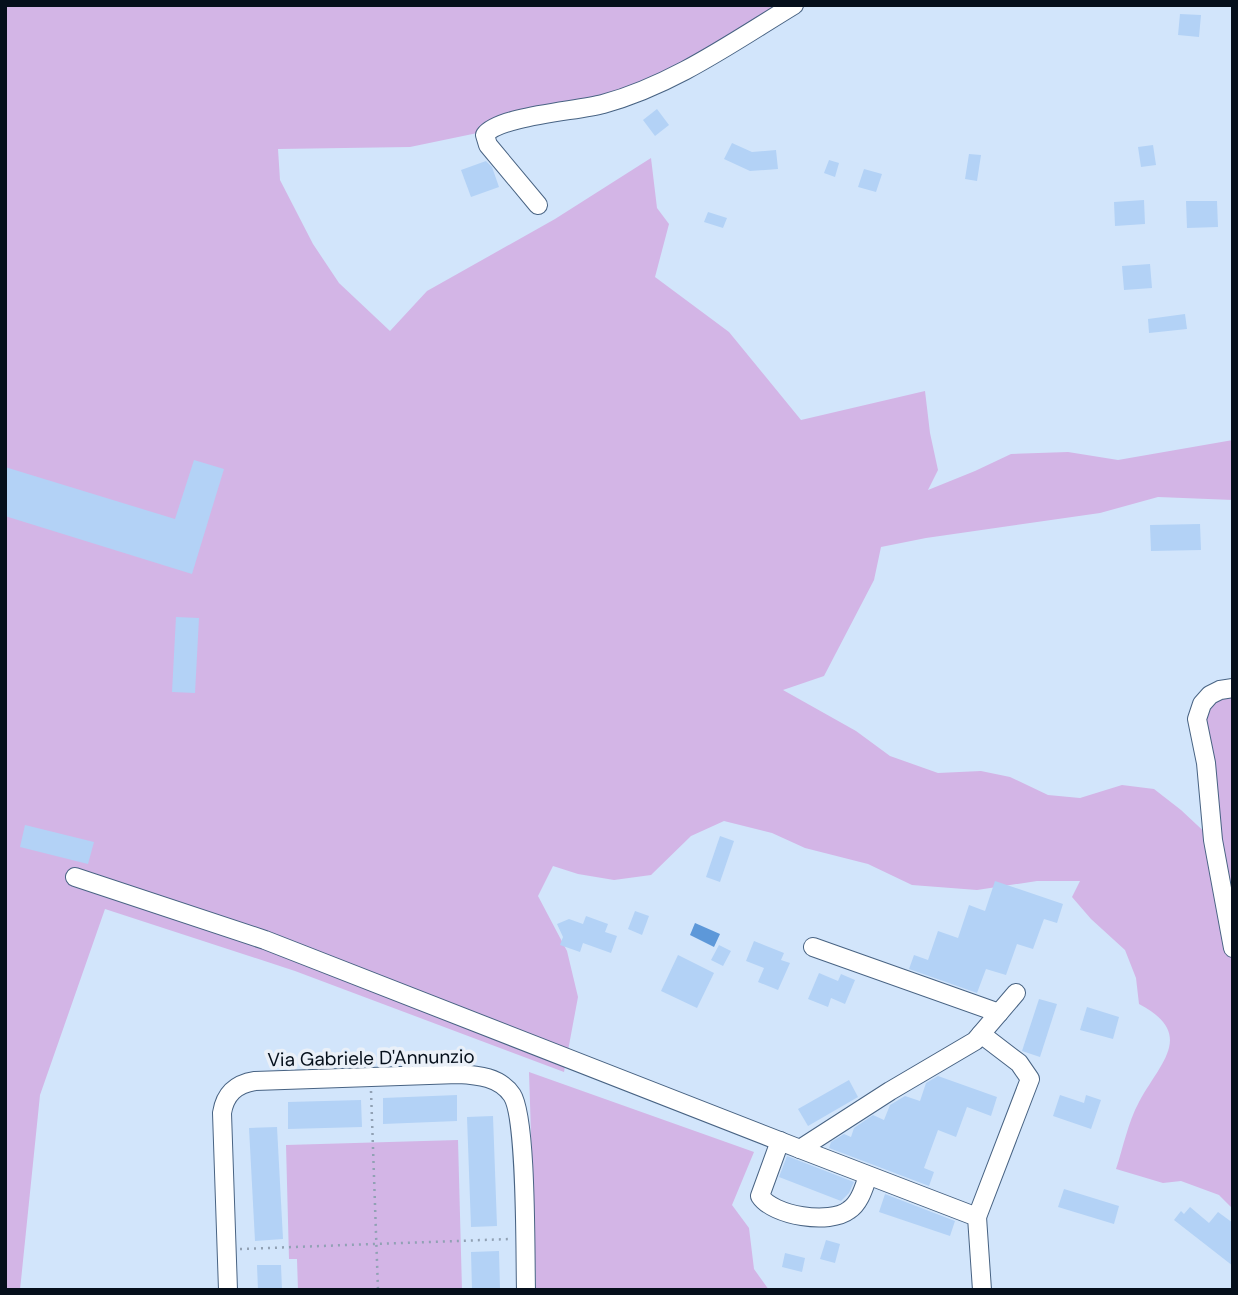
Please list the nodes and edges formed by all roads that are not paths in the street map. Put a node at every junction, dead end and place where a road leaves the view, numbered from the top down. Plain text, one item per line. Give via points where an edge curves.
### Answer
1 (794, 5) edge
2 (538, 205) dead end
3 (1233, 688) edge
4 (75, 877) dead end
5 (813, 947) dead end
6 (1233, 948) edge
7 (1016, 993) dead end
8 (999, 1013) junction
9 (981, 1034) junction
10 (780, 1141) junction
11 (800, 1149) junction
12 (868, 1176) junction
13 (976, 1217) junction
14 (228, 1290) edge
15 (526, 1290) edge
16 (982, 1290) edge

1 - 2 street via 662,83 602,104 544,114 487,131 488,145
3 - 6 street via 1210,695 1197,719
4 - 10 street via 265,940
5 - 8 street
7 - 8 street
8 - 9 street
9 - 11 street
9 - 13 street via 1018,1063 1030,1079
10 - 11 street
10 - 12 street via 760,1196 765,1203 797,1215 836,1216 859,1200
11 - 12 street
12 - 13 street
13 - 16 street
14 - 15 street, Via Gabriele D'Annunzio via 222,1113 230,1092 251,1082 471,1075 497,1081 515,1100

